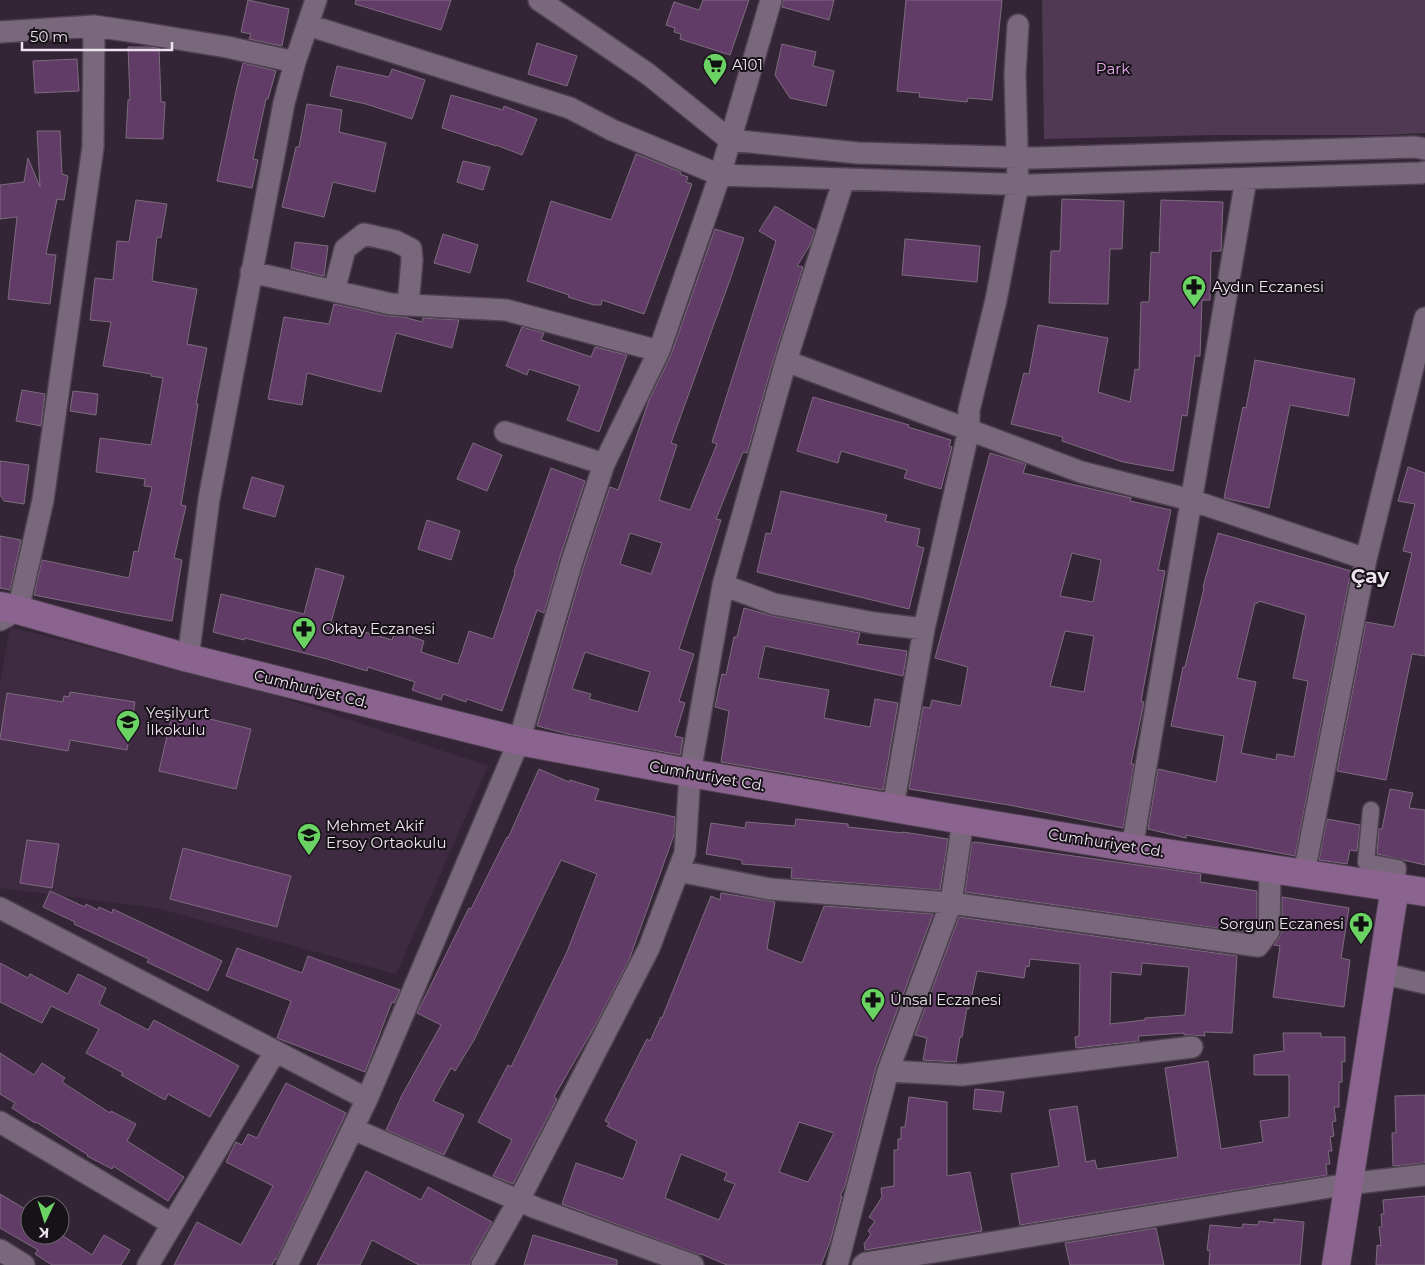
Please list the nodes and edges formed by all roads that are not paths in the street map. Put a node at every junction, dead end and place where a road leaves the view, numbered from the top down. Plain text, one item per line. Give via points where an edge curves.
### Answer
1 (316, 0) edge
2 (539, 0) edge
3 (771, 0) edge
4 (308, 25) junction
5 (1018, 25) dead end
6 (94, 26) junction
7 (0, 32) edge
8 (295, 62) junction
9 (730, 140) junction
10 (1425, 148) edge
11 (1018, 158) junction
12 (1425, 172) edge
13 (720, 175) junction
14 (844, 179) junction
15 (1246, 179) junction
16 (1018, 184) junction
17 (252, 272) junction
18 (334, 291) junction
19 (408, 305) junction
20 (1425, 318) edge
21 (659, 351) junction
22 (786, 361) junction
23 (969, 429) junction
24 (504, 432) dead end
25 (604, 464) junction
26 (1191, 500) junction
27 (1366, 559) junction
28 (723, 585) junction
29 (6, 612) edge
30 (924, 629) junction
31 (188, 658) junction
32 (519, 741) junction
33 (690, 773) junction
34 (893, 807) junction
35 (1371, 810) dead end
36 (963, 820) junction
37 (1132, 848) junction
38 (1270, 868) junction
39 (678, 871) junction
40 (1304, 873) junction
41 (1395, 887) junction
42 (1425, 892) edge
43 (951, 903) junction
44 (0, 908) edge
45 (1381, 973) junction
46 (1425, 983) edge
47 (1192, 1047) dead end
48 (275, 1052) junction
49 (888, 1071) junction
50 (367, 1099) junction
51 (0, 1122) edge
52 (352, 1130) junction
53 (1425, 1175) edge
54 (1348, 1184) junction
55 (518, 1200) junction
56 (172, 1224) junction
57 (0, 1250) edge
58 (24, 1265) edge
59 (148, 1265) edge
60 (287, 1265) edge
61 (482, 1265) edge
62 (693, 1265) edge
63 (837, 1265) edge
64 (863, 1265) edge
65 (1336, 1265) edge

1 - 4 street
2 - 9 street via 648,74
3 - 9 street
4 - 8 street
4 - 13 street via 570,108 612,130
5 - 11 street via 1014,74
6 - 7 street
6 - 8 street via 227,47
6 - 29 street via 93,147 43,500
8 - 17 street
9 - 11 street via 858,153
9 - 13 street
10 - 11 street
11 - 16 street
12 - 15 street
13 - 14 street
13 - 21 street
14 - 16 street
14 - 22 street
15 - 16 street
15 - 26 street
16 - 23 street via 996,300 969,410
17 - 18 street
17 - 31 street via 209,499
18 - 19 street
18 - 19 street via 345,249 364,234 395,241 411,249
19 - 21 street via 506,310
20 - 27 street
21 - 25 street
22 - 23 street
22 - 28 street
23 - 26 street via 1081,472
23 - 30 street
24 - 25 street
25 - 32 street
26 - 27 street
26 - 37 street
27 - 40 street
28 - 30 street via 774,604
28 - 33 street
29 - 31 main road, Cumhuriyet Cd.
30 - 34 street
31 - 32 main road, Cumhuriyet Cd.
32 - 33 main road, Cumhuriyet Cd.
32 - 50 street
33 - 34 main road, Cumhuriyet Cd.
33 - 39 street via 685,853
34 - 36 main road, Cumhuriyet Cd.
35 - 41 street via 1366,862 1398,868
36 - 37 main road, Cumhuriyet Cd.
36 - 43 street
37 - 38 main road, Cumhuriyet Cd.
38 - 40 main road, Cumhuriyet Cd.
38 - 43 street via 1268,931 1258,946
39 - 43 street via 770,890
39 - 55 street via 649,948
40 - 41 main road, Cumhuriyet Cd.
41 - 42 main road, Cumhuriyet Cd.
41 - 45 main road
43 - 49 street
44 - 48 street
45 - 46 street
45 - 54 main road
47 - 49 street via 962,1075
48 - 50 street
48 - 56 street
49 - 63 street
50 - 52 street
51 - 56 street
52 - 55 street
52 - 60 street
53 - 54 street
54 - 64 street
54 - 65 main road
55 - 61 street
55 - 62 street
56 - 59 street
57 - 58 street

